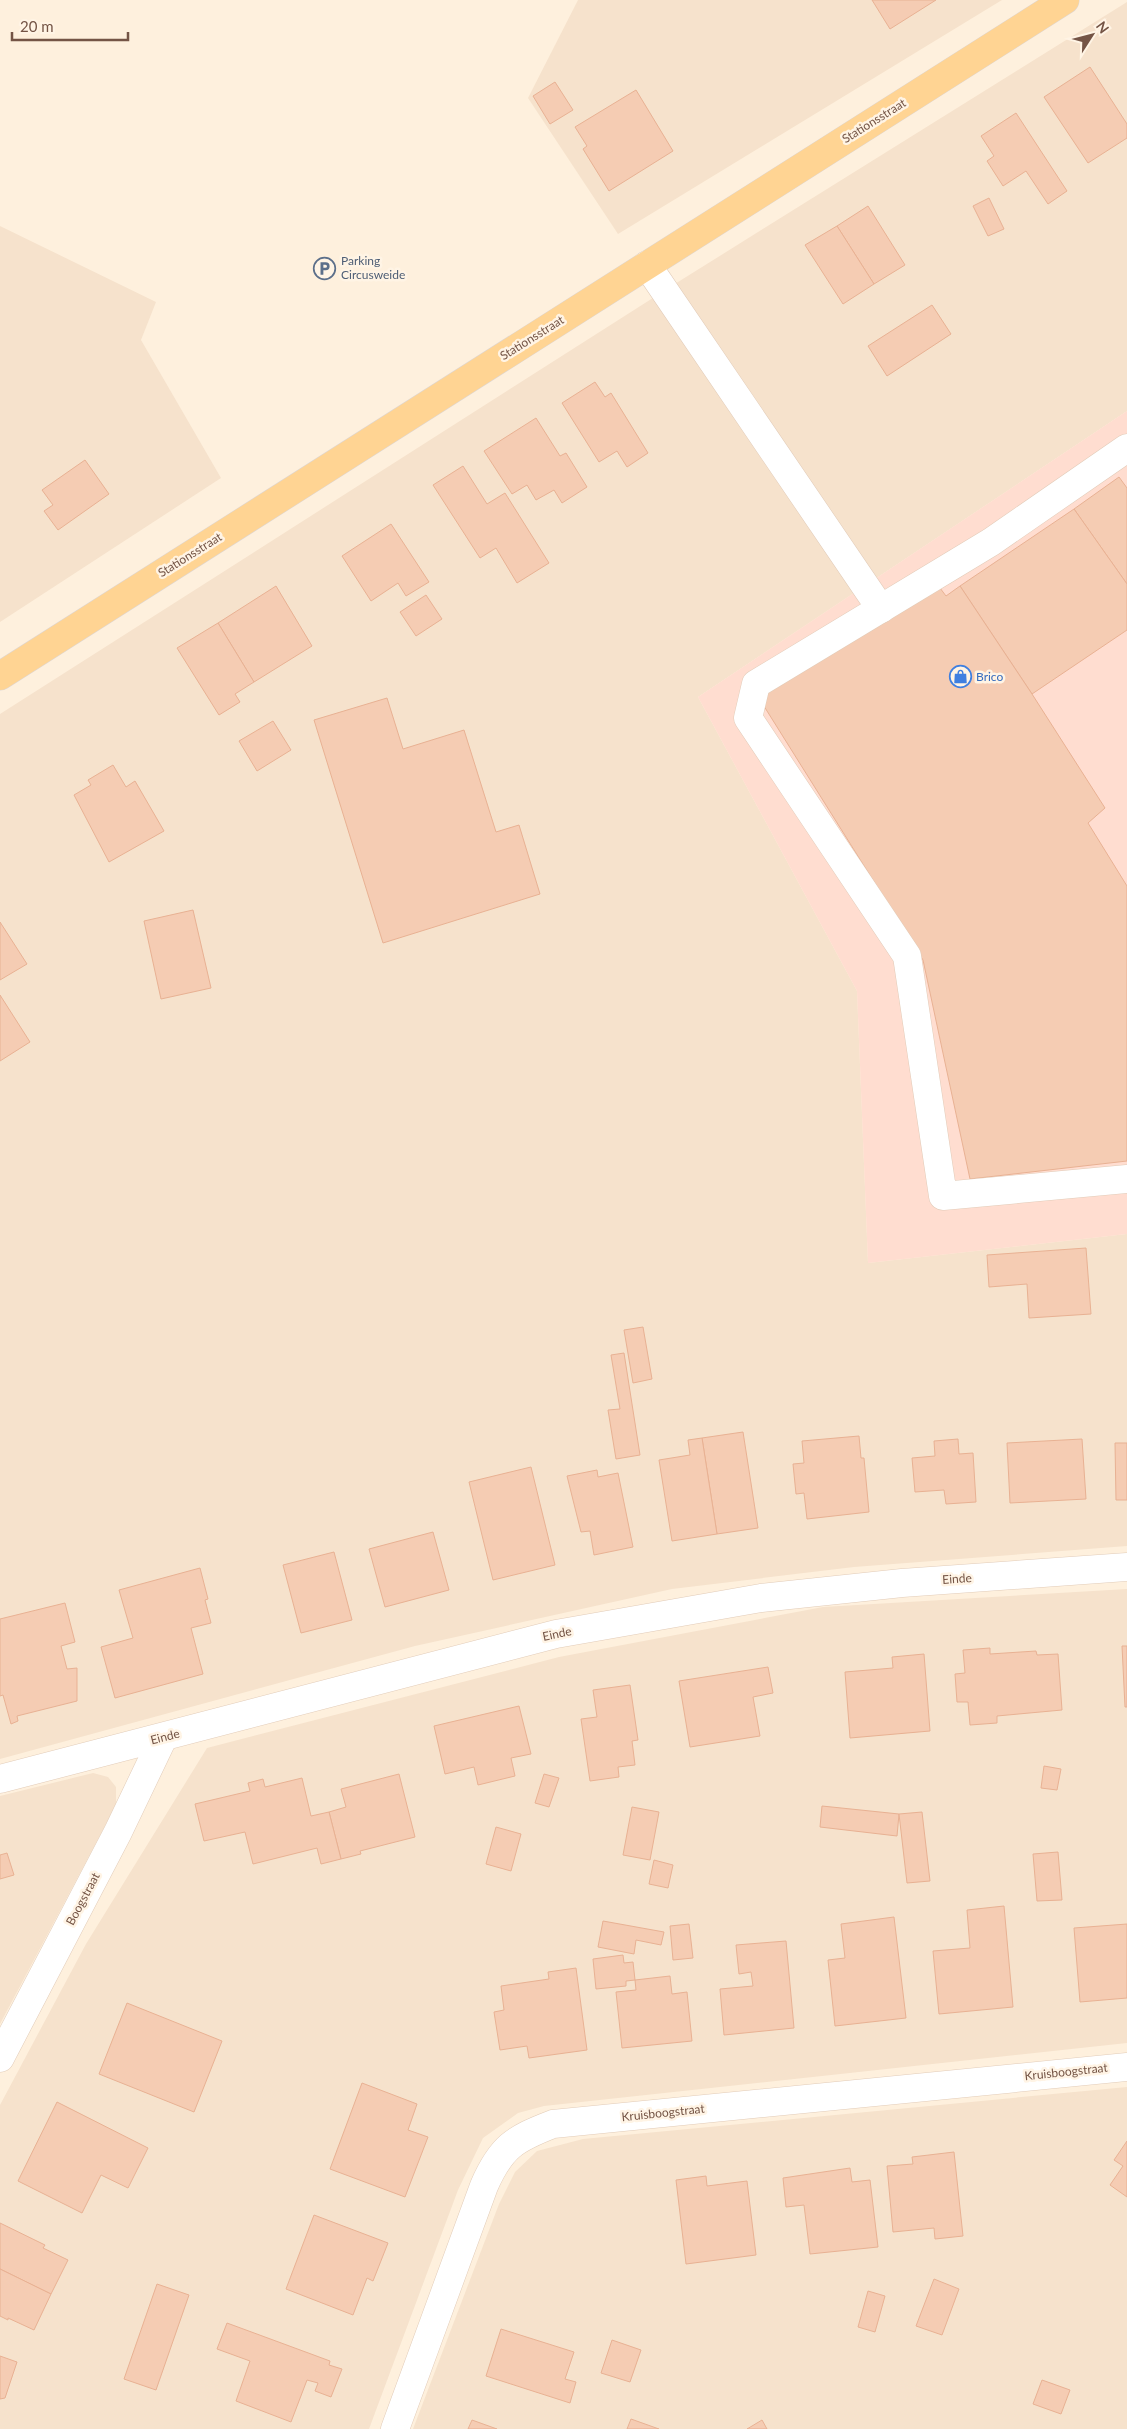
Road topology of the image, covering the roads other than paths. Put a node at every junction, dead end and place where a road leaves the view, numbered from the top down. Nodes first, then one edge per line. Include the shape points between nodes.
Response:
1 (1065, 0) edge
2 (647, 265) junction
3 (1127, 448) edge
4 (881, 609) junction
5 (0, 676) edge
6 (1127, 1179) edge
7 (1127, 1567) edge
8 (162, 1738) junction
9 (0, 1779) edge
10 (0, 2058) edge
11 (1127, 2067) edge
12 (395, 2429) edge

1 - 2 main road, Stationsstraat
2 - 4 street
2 - 5 main road, Stationsstraat
3 - 4 street via 991,542
4 - 6 street via 756,684 748,718 907,956 943,1196
7 - 8 street, Einde via 902,1583 761,1598 621,1622 556,1634
8 - 9 street, Einde
8 - 10 street, Boogstraat via 118,1832
11 - 12 street, Kruisboogstraat via 554,2124 527,2134 495,2161

